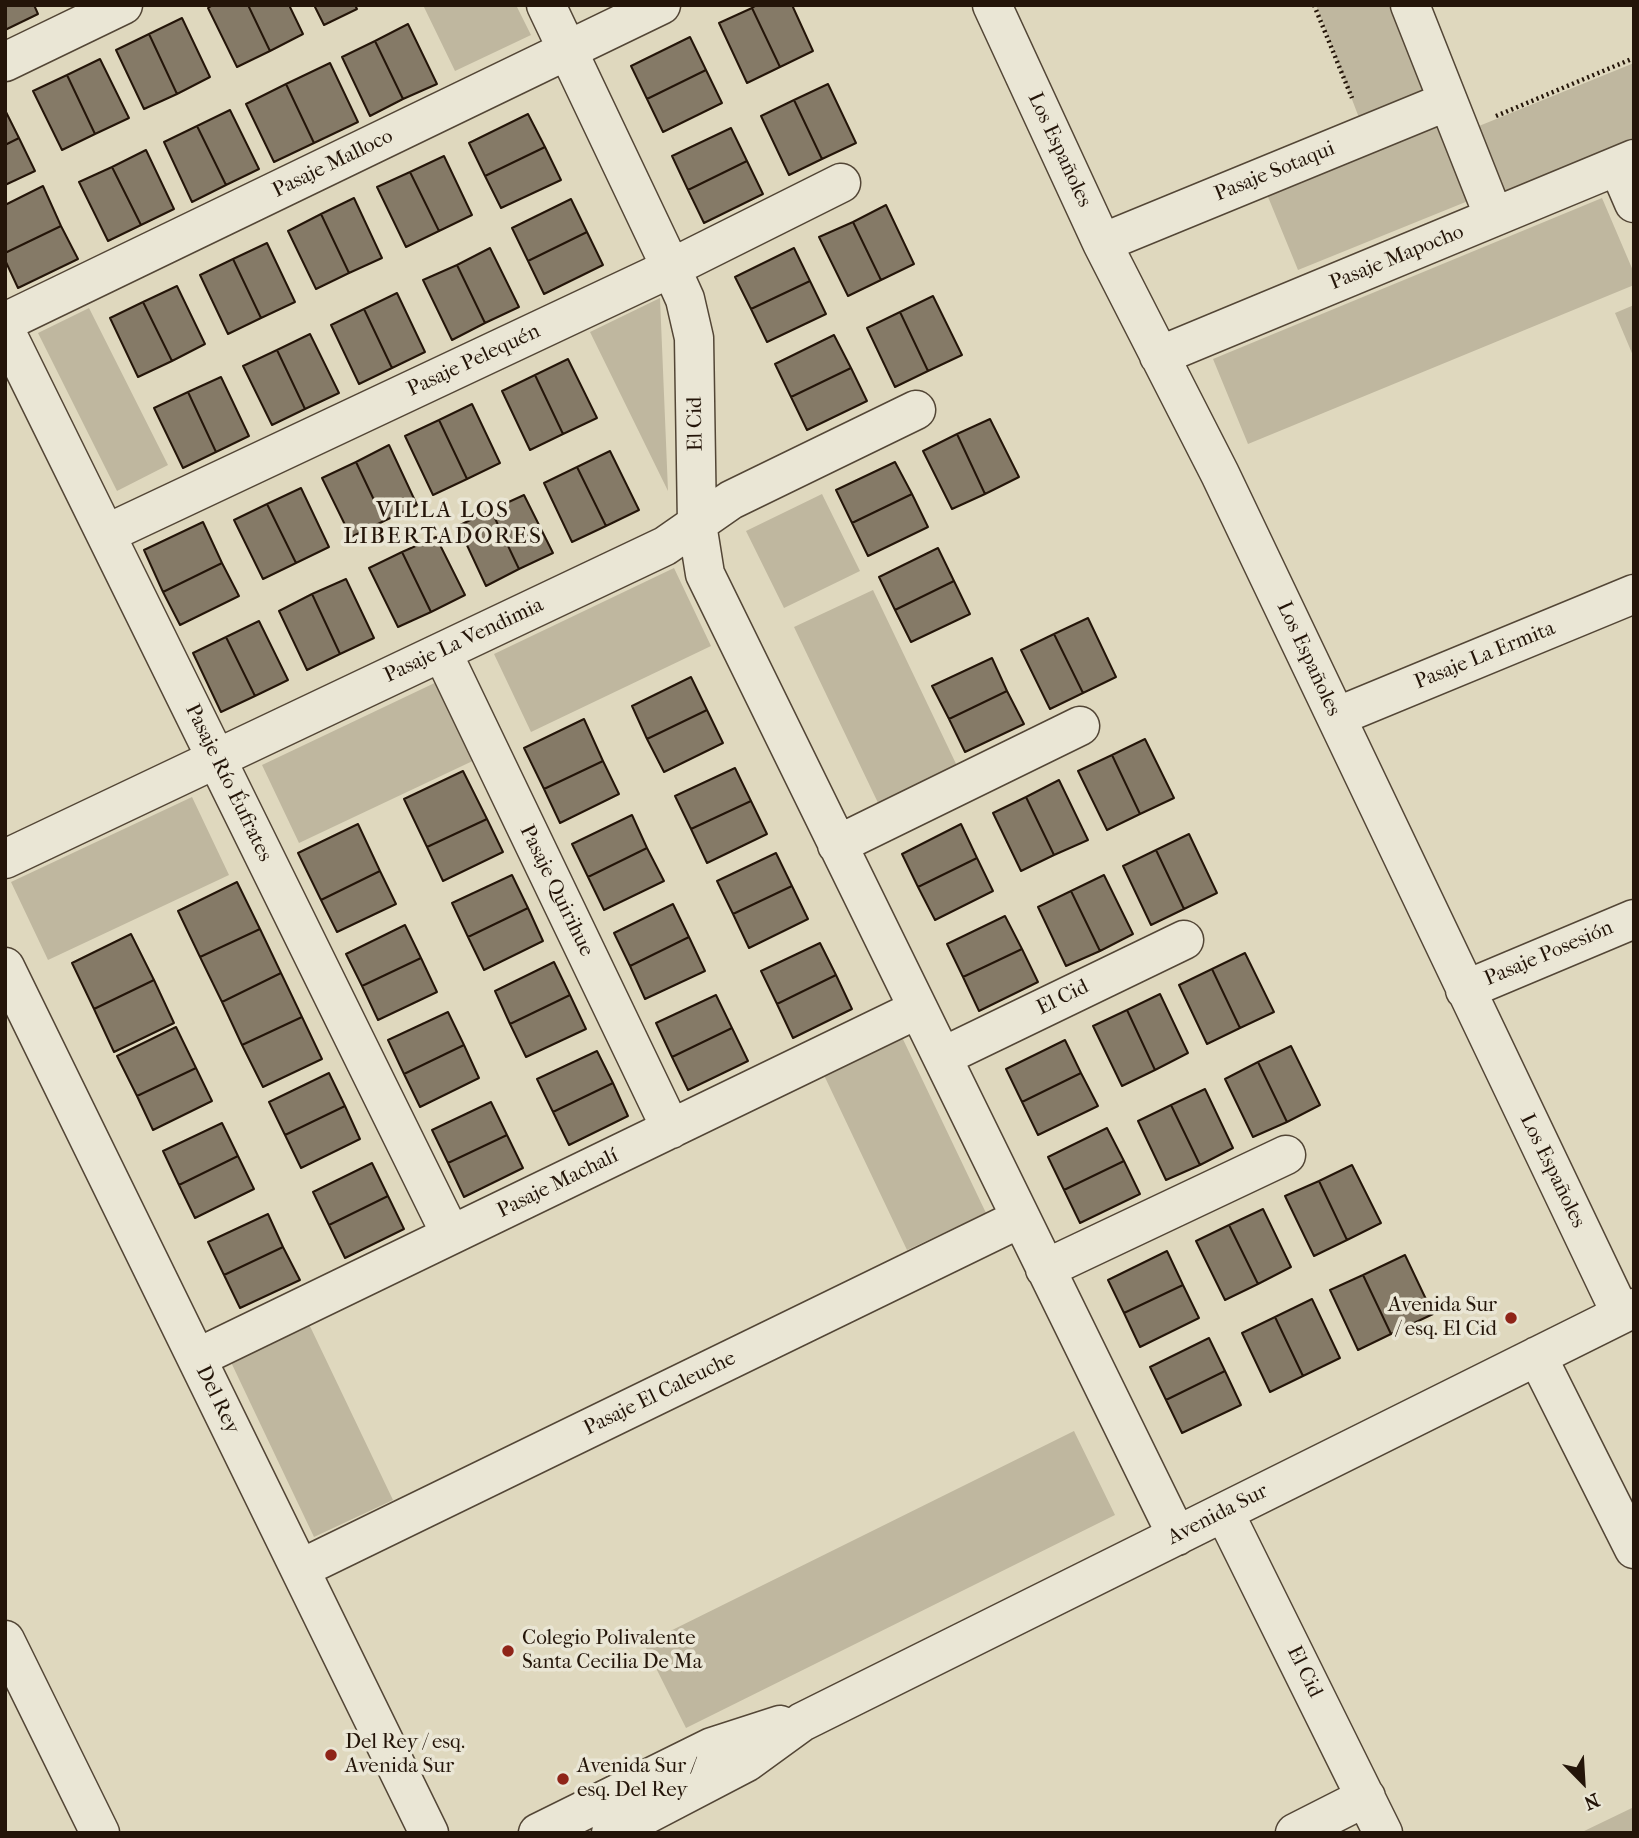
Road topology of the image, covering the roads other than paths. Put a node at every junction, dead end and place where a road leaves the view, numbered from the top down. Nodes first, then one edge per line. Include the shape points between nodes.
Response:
1 (122, 5) edge
2 (546, 5) edge
3 (661, 5) edge
4 (992, 5) edge
5 (1410, 5) edge
6 (568, 51) junction
7 (5, 62) edge
8 (1454, 116) junction
9 (1626, 163) edge
10 (841, 183) dead end
11 (1634, 203) edge
12 (1494, 217) junction
13 (1102, 243) junction
14 (671, 268) junction
15 (5, 322) edge
16 (5, 330) edge
17 (1159, 356) junction
18 (916, 410) dead end
19 (697, 524) junction
20 (106, 534) junction
21 (1634, 594) edge
22 (442, 652) junction
23 (1336, 718) junction
24 (1080, 726) dead end
25 (216, 759) junction
26 (837, 845) junction
27 (5, 859) edge
28 (1634, 919) edge
29 (1184, 940) dead end
30 (5, 967) edge
31 (1465, 990) junction
32 (918, 1009) junction
33 (942, 1057) junction
34 (670, 1129) junction
35 (1286, 1155) dead end
36 (1021, 1218) junction
37 (451, 1235) junction
38 (1045, 1269) junction
39 (1627, 1311) edge
40 (1537, 1356) junction
41 (197, 1358) junction
42 (1224, 1511) junction
43 (1177, 1536) junction
44 (1634, 1549) edge
45 (300, 1569) junction
46 (5, 1640) edge
47 (802, 1722) junction
48 (1366, 1797) junction
49 (100, 1833) edge
50 (429, 1833) edge
51 (538, 1833) edge
52 (611, 1833) edge
53 (1295, 1833) edge
54 (1383, 1833) edge

1 - 7 street
2 - 6 street, El Cid
3 - 6 street, Pasaje Malloco
4 - 13 street, Los Españoles
5 - 8 street
6 - 14 street, El Cid
6 - 15 street, Pasaje Malloco
8 - 12 street
8 - 13 street, Pasaje Sotaqui via 1367,134
9 - 11 street
9 - 12 street, Pasaje Mapocho
10 - 14 street, Pasaje Pelequén
12 - 17 street, Pasaje Mapocho
13 - 17 street, Los Españoles
14 - 19 street, El Cid via 685,299 694,338
14 - 20 street, Pasaje Pelequén
16 - 20 street, Pasaje Río Éufrates
17 - 23 street, Los Españoles
18 - 19 street, Pasaje La Vendimia via 731,500
19 - 22 street, Pasaje La Vendimia via 665,546
19 - 26 street, El Cid via 705,573
20 - 25 street, Pasaje Río Éufrates
21 - 23 street, Pasaje La Ermita
22 - 25 street, Pasaje La Vendimia
22 - 34 street, Pasaje Quirihue
23 - 31 street, Los Españoles
24 - 26 street
25 - 27 street, Pasaje La Vendimia
25 - 37 street, Pasaje Río Éufrates
26 - 32 street, El Cid
28 - 31 street, Pasaje Posesión
29 - 33 street, El Cid
30 - 41 street, Del Rey
31 - 39 street, Los Españoles
32 - 33 street, El Cid
32 - 34 street, Pasaje Machalí
33 - 36 street, El Cid
34 - 37 street, Pasaje Machalí
35 - 38 street
36 - 38 street, El Cid
36 - 45 street, Pasaje El Caleuche
37 - 41 street, Pasaje Machalí
38 - 43 street, El Cid
39 - 40 street, Avenida Sur
40 - 42 street, Avenida Sur
40 - 44 street
41 - 45 street, Del Rey
42 - 43 street, Avenida Sur
42 - 48 street, El Cid
43 - 47 street, Avenida Sur
45 - 50 street, Del Rey
46 - 49 street
47 - 51 street, Avenida Sur via 712,1747
47 - 52 street, Avenida Sur via 747,1762
48 - 53 street
48 - 54 street, El Cid

